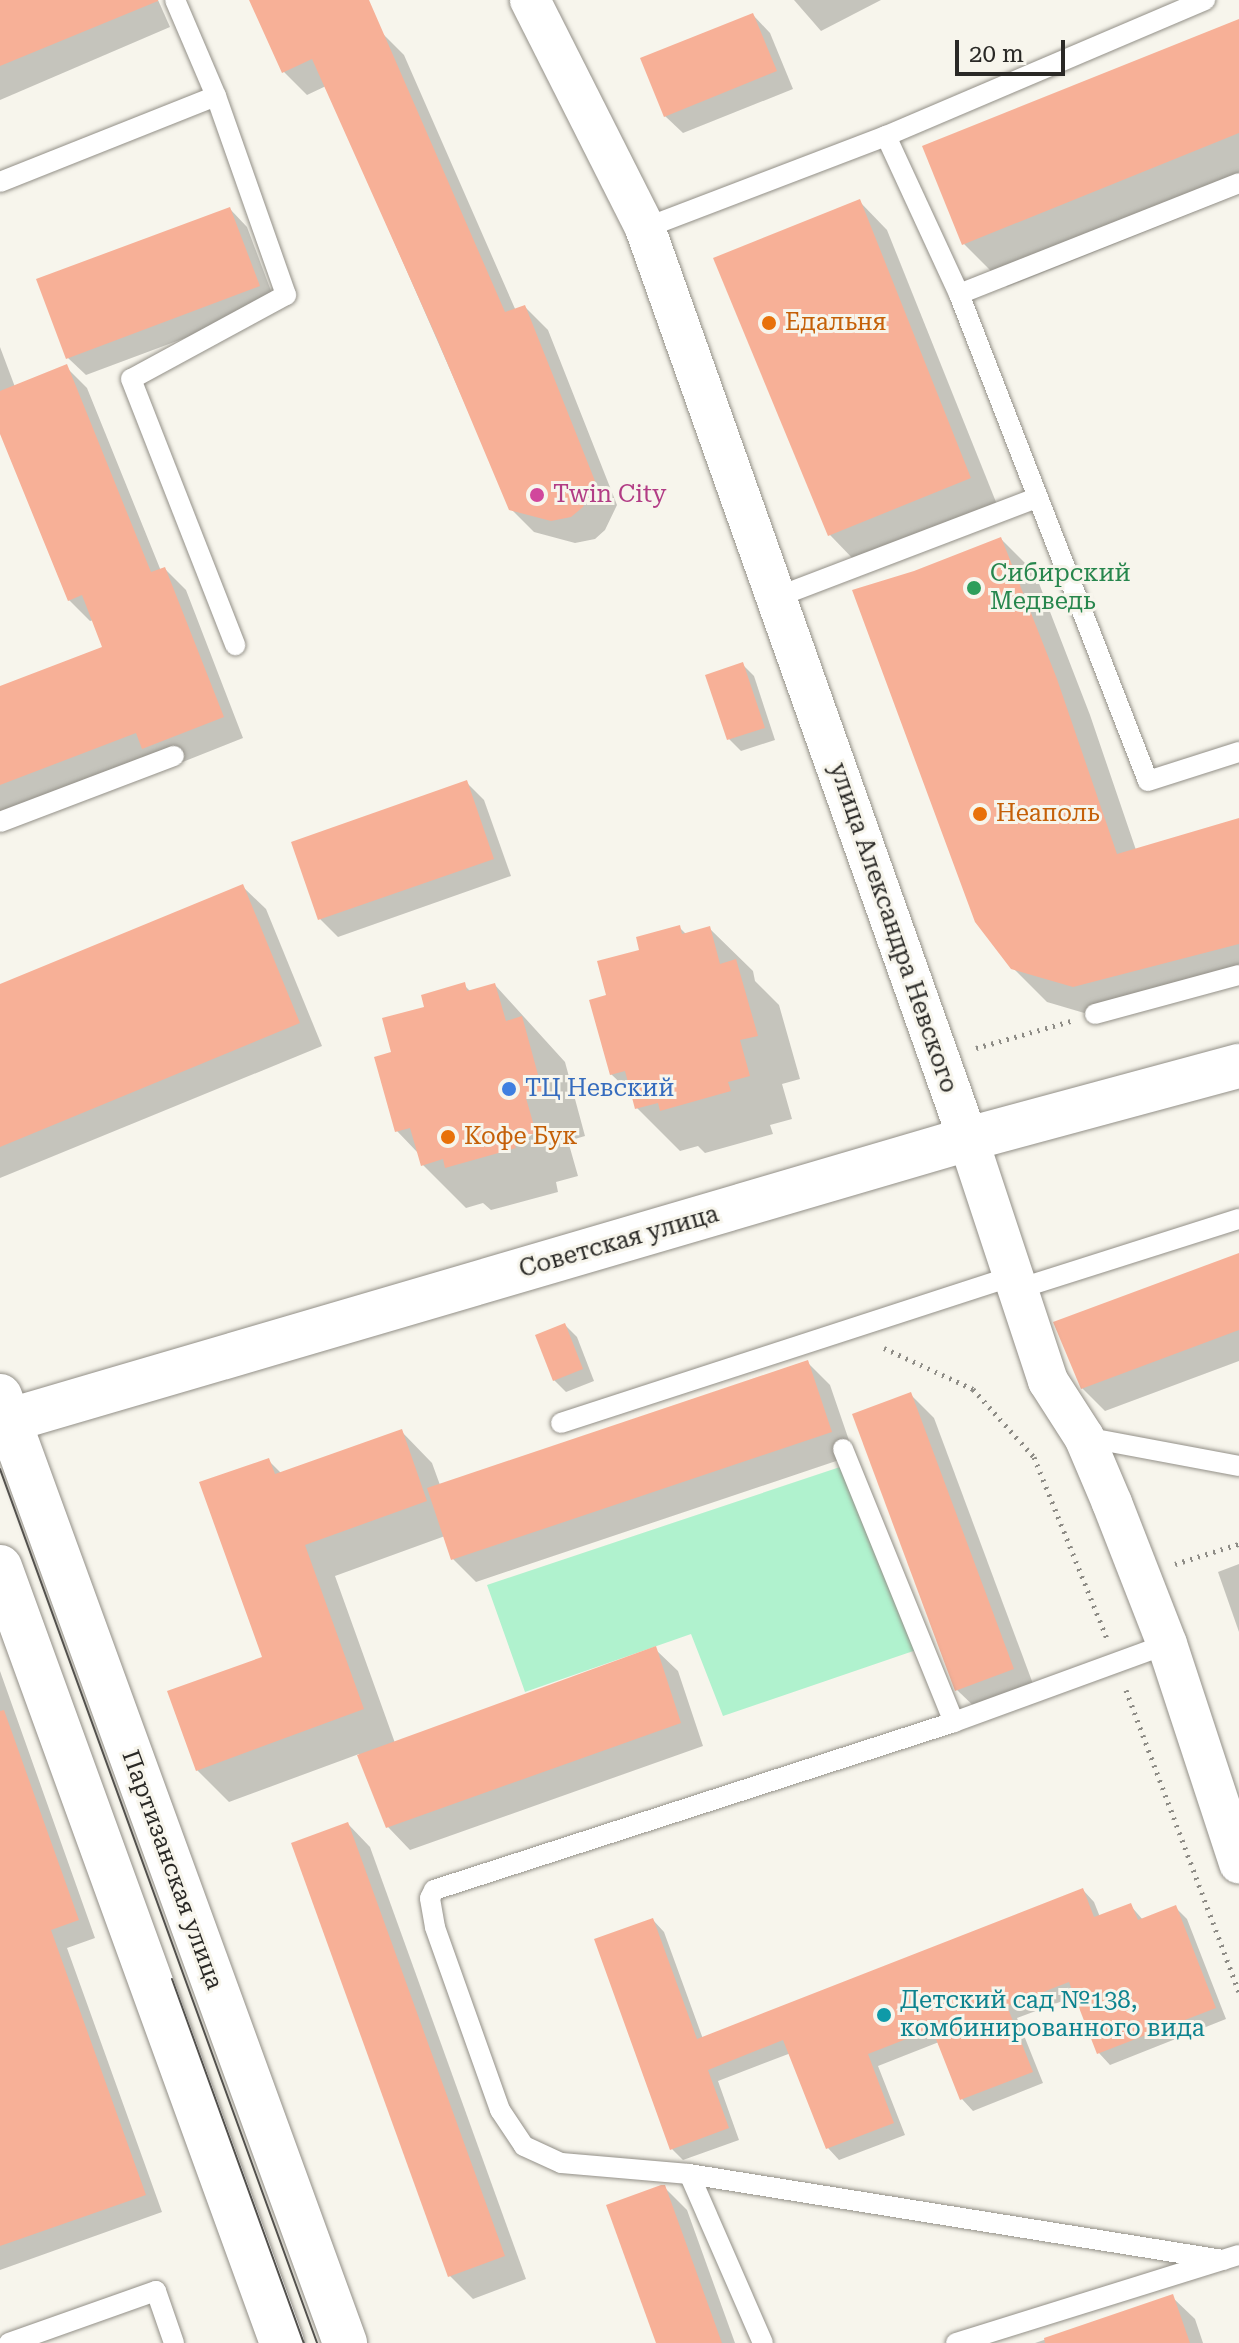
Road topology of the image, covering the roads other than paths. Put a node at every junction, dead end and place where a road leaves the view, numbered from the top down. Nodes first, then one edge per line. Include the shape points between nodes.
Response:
1 (175, 0) edge
2 (530, 0) edge
3 (1205, 0) edge
4 (216, 96) junction
5 (886, 136) junction
6 (0, 182) edge
7 (1239, 183) edge
8 (645, 228) junction
9 (959, 294) junction
10 (1036, 498) junction
11 (777, 597) junction
12 (235, 645) dead end
13 (1239, 752) edge
14 (174, 756) dead end
15 (0, 822) edge
16 (1239, 975) edge
17 (1095, 1014) road end
18 (1239, 1066) edge
19 (968, 1139) junction
20 (1239, 1219) edge
21 (1016, 1282) junction
22 (3, 1413) edge
23 (561, 1423) dead end
24 (1084, 1437) junction
25 (843, 1449) dead end
26 (1239, 1466) edge
27 (0, 1567) edge
28 (1167, 1644) junction
29 (954, 1722) junction
30 (1239, 1863) edge
31 (689, 2174) junction
32 (1231, 2257) edge
33 (9, 2343) edge
34 (174, 2343) edge
35 (282, 2343) edge
36 (345, 2343) edge
37 (763, 2343) edge
38 (956, 2343) edge

1 - 4 lane
2 - 8 street, улица Александра Невского
3 - 5 lane
4 - 6 lane
4 - 12 lane via 286,295 131,379
5 - 8 lane
5 - 9 lane
7 - 9 lane
8 - 11 street, улица Александра Невского
9 - 10 lane
10 - 11 lane
10 - 13 lane via 1148,781
11 - 19 street, улица Александра Невского
14 - 15 lane
16 - 17 lane
18 - 19 street, Советская улица
19 - 21 street, улица Александра Невского
19 - 22 street, Советская улица
20 - 21 lane
21 - 23 lane
21 - 24 street, улица Александра Невского via 1048,1381
22 - 36 street, Партизанская улица
24 - 26 lane
24 - 28 street, улица Александра Невского
25 - 29 lane
27 - 35 street
28 - 29 lane
28 - 30 street, улица Александра Невского
29 - 31 lane via 434,1890 430,1898 435,1927 500,2110 524,2146 561,2163
31 - 32 lane
31 - 37 lane
32 - 38 lane
33 - 34 lane via 156,2291

